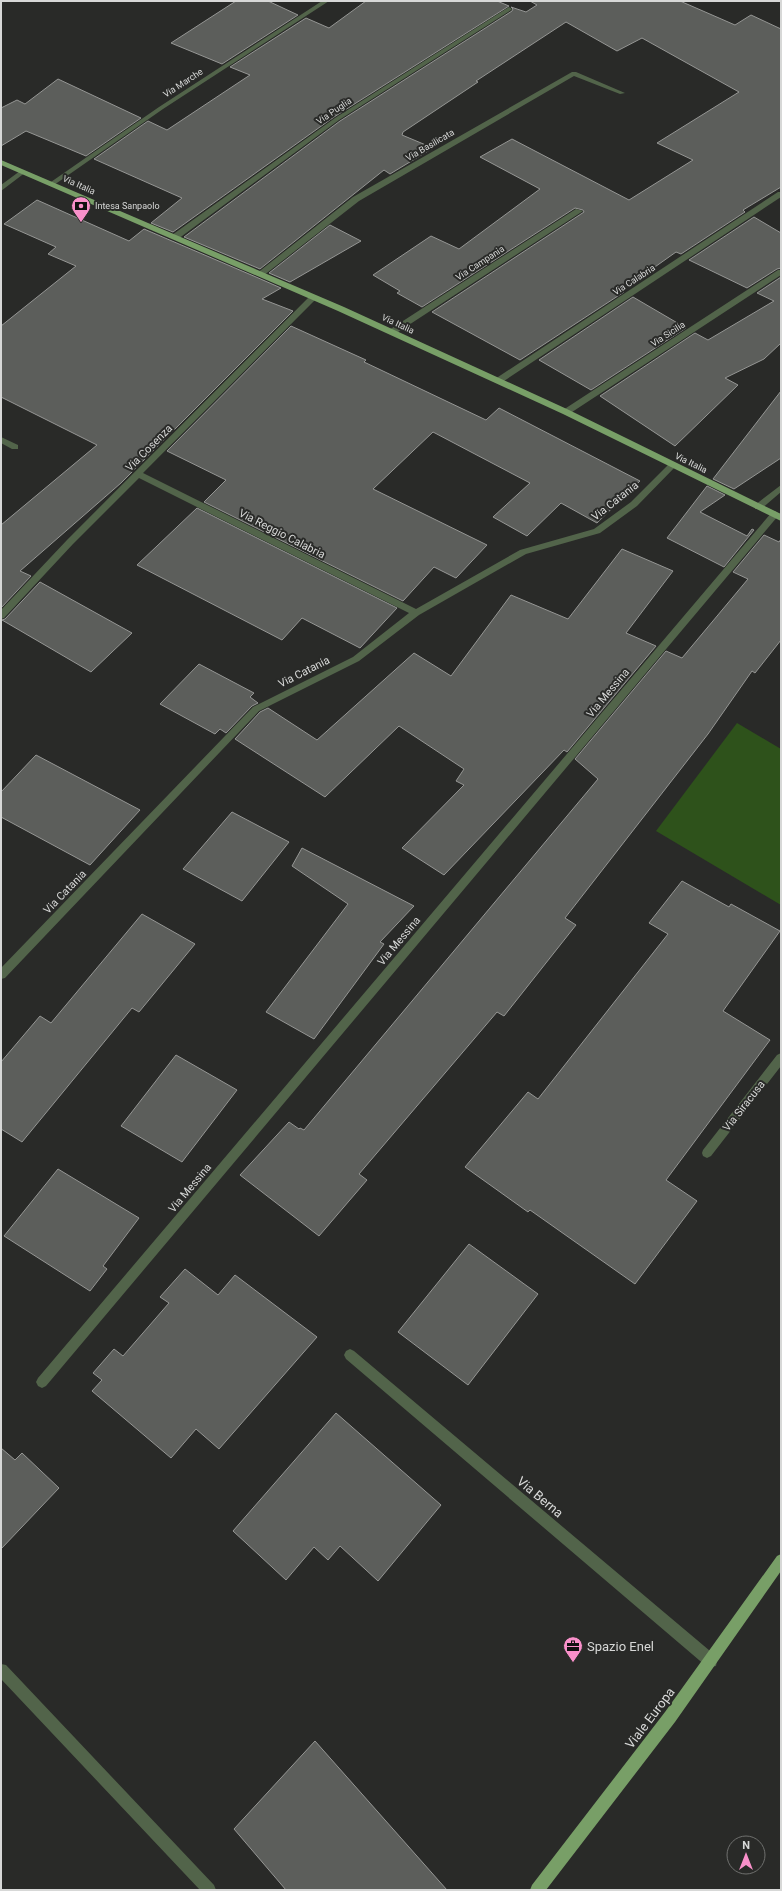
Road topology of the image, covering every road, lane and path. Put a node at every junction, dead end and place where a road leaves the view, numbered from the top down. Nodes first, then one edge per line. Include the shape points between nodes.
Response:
1 (326, 1) edge
2 (509, 9) dead end
3 (622, 93) dead end
4 (1, 162) edge
5 (22, 172) junction
6 (52, 184) junction
7 (1, 189) edge
8 (781, 194) edge
9 (579, 211) dead end
10 (175, 237) junction
11 (781, 272) edge
12 (260, 274) junction
13 (314, 297) junction
14 (392, 332) junction
15 (498, 381) junction
16 (566, 412) junction
17 (1, 440) edge
18 (15, 447) dead end
19 (673, 466) junction
20 (138, 474) junction
21 (781, 488) edge
22 (758, 507) junction
23 (778, 516) edge
24 (416, 613) junction
25 (1, 616) edge
26 (1, 975) edge
27 (781, 1058) edge
28 (707, 1153) dead end
29 (350, 1355) dead end
30 (42, 1382) dead end
31 (781, 1560) edge
32 (711, 1661) junction
33 (1, 1670) edge
34 (209, 1890) edge
35 (537, 1890) edge

1 - 6 street, Via Marche via 161,108
2 - 10 street, Via Puglia via 337,118
3 - 12 street, Via Basilicata via 574,73 356,199
4 - 5 main road, Via Italia
5 - 6 main road, Via Italia
5 - 7 street
6 - 10 main road, Via Italia
8 - 15 street, Via Calabria
9 - 14 street, Via Campania
10 - 12 main road, Via Italia
11 - 16 street, Via Sicilia
12 - 13 main road, Via Italia
13 - 14 main road, Via Italia
13 - 20 street, Via Cosenza
14 - 15 main road, Via Italia
15 - 16 main road, Via Italia
16 - 19 main road, Via Italia
17 - 18 street
19 - 22 main road, Via Italia
19 - 24 street, Via Catania via 634,504 597,530 523,552
20 - 24 street, Via Reggio Calabria
20 - 25 street, Via Cosenza
21 - 22 street
22 - 23 main road, Via Italia
23 - 30 street, Via Messina
24 - 26 street, Via Catania via 356,659 256,709
27 - 28 street, Via Siracusa
29 - 32 street, Via Berna
31 - 32 main road, Viale Europa
32 - 35 main road, Viale Europa
33 - 34 street

